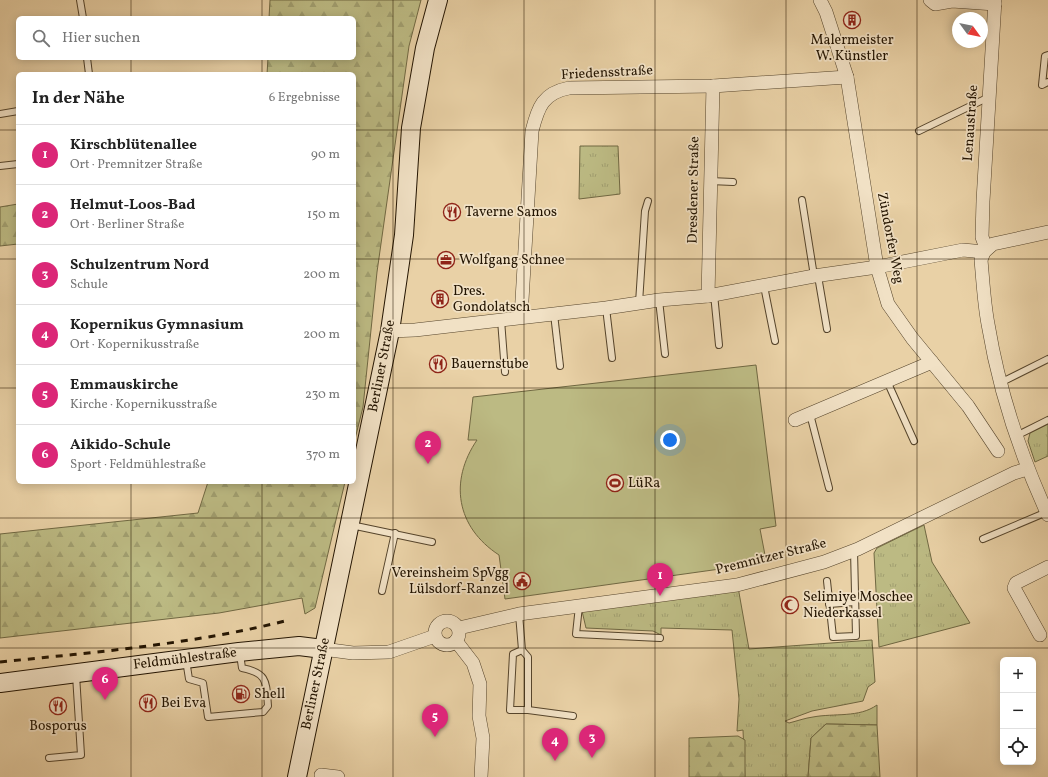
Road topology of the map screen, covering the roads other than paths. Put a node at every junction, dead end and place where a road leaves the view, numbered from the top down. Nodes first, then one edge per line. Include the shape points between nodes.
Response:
1 (80, 0) edge
2 (438, 0) edge
3 (820, 0) edge
4 (930, 0) edge
5 (995, 2) edge
6 (82, 16) edge
7 (1048, 55) edge
8 (87, 60) edge
9 (89, 72) edge
10 (846, 77) junction
11 (1048, 82) edge
12 (713, 86) junction
13 (989, 97) junction
14 (16, 112) edge
15 (0, 114) edge
16 (919, 131) dead end
17 (16, 164) edge
18 (0, 166) edge
19 (710, 181) junction
20 (733, 182) dead end
21 (802, 200) dead end
22 (648, 201) dead end
23 (1048, 232) edge
24 (984, 251) junction
25 (877, 267) junction
26 (816, 276) junction
27 (764, 286) junction
28 (711, 295) junction
29 (659, 300) junction
30 (639, 303) junction
31 (606, 308) junction
32 (554, 314) junction
33 (521, 317) junction
34 (501, 320) junction
35 (827, 329) dead end
36 (390, 331) junction
37 (775, 340) dead end
38 (719, 345) dead end
39 (665, 354) dead end
40 (612, 358) dead end
41 (1048, 359) edge
42 (932, 362) junction
43 (560, 366) dead end
44 (505, 372) dead end
45 (888, 381) junction
46 (1000, 383) junction
47 (810, 414) junction
48 (795, 420) dead end
49 (1048, 420) edge
50 (1016, 436) junction
51 (914, 441) dead end
52 (998, 451) dead end
53 (1027, 469) junction
54 (829, 488) dead end
55 (1047, 514) edge
56 (350, 524) junction
57 (395, 533) junction
58 (983, 539) dead end
59 (432, 542) dead end
60 (854, 550) junction
61 (1048, 567) edge
62 (827, 581) dead end
63 (382, 591) dead end
64 (855, 602) junction
65 (829, 604) junction
66 (578, 606) junction
67 (520, 614) junction
68 (459, 628) junction
69 (1040, 635) dead end
70 (435, 636) junction
71 (660, 638) dead end
72 (456, 641) junction
73 (323, 649) junction
74 (522, 650) junction
75 (186, 659) junction
76 (241, 664) junction
77 (76, 674) junction
78 (0, 683) edge
79 (212, 696) dead end
80 (205, 697) junction
81 (528, 710) junction
82 (573, 716) dead end
83 (49, 758) dead end
84 (321, 775) dead end
85 (296, 777) edge
86 (338, 777) edge
87 (481, 777) edge

1 - 6 lane
2 - 36 street, Berliner Straße via 425,48 412,128 404,235
3 - 10 street, Zündorfer Weg
4 - 5 street via 935,4 952,1
5 - 13 street, Lenaustraße
7 - 11 lane via 1045,56 1042,85
8 - 9 lane
10 - 12 street, Friedensstraße
10 - 25 street, Zündorfer Weg
12 - 19 street, Dresdener Straße
12 - 33 street, Friedensstraße via 569,88 546,97 537,112 532,131
13 - 16 lane
13 - 24 street, Lenaustraße via 982,236
14 - 15 lane
17 - 18 lane
19 - 20 lane
19 - 28 street, Dresdener Straße
21 - 26 lane
22 - 30 lane via 645,211
23 - 24 street via 993,244
24 - 25 street via 963,250
24 - 46 street, Lenaustraße via 981,260 988,323
25 - 26 street
25 - 42 street, Zündorfer Weg via 888,304
26 - 27 street
26 - 35 lane
27 - 28 street
27 - 37 lane
28 - 29 street
28 - 38 lane
29 - 30 street
29 - 39 lane
30 - 31 street
31 - 32 street
31 - 40 lane
32 - 33 street
32 - 43 lane
33 - 34 street
34 - 36 street
34 - 44 lane
36 - 56 street, Berliner Straße
41 - 46 lane
42 - 45 street
42 - 52 street, Zündorfer Weg via 968,406
45 - 47 street
45 - 51 lane
46 - 50 street, Lenaustraße
47 - 48 street
47 - 54 lane
49 - 50 lane
50 - 53 street, Lenaustraße
53 - 55 street, Lenaustraße
53 - 60 street, Premnitzer Straße
55 - 58 lane, Lenaustraße
56 - 57 lane
56 - 73 street, Berliner Straße
57 - 59 lane
57 - 63 lane
60 - 64 lane
60 - 66 street, Premnitzer Straße via 824,562 737,585
61 - 69 street via 1016,583 1014,588
62 - 65 lane
64 - 65 lane
64 - 65 lane via 856,636 833,637
66 - 67 street, Premnitzer Straße
66 - 71 lane via 576,634
67 - 68 street, Premnitzer Straße
67 - 74 lane
68 - 70 street via 454,622 446,620 438,624
68 - 72 street via 460,633
70 - 72 street via 439,642 446,645
70 - 73 street via 388,652 353,653
72 - 87 street via 473,663 480,684 479,716 483,738
73 - 76 street, Feldmühlestraße via 299,646
73 - 85 street, Berliner Straße
74 - 81 lane via 528,657
74 - 81 lane via 513,654 510,710
75 - 76 street, Feldmühlestraße
75 - 77 street, Feldmühlestraße
75 - 80 lane via 189,679 203,683
76 - 80 lane via 255,670 264,679 268,706 263,712 208,717
77 - 78 street, Feldmühlestraße
77 - 83 lane via 81,755
79 - 80 lane
81 - 82 lane
84 - 86 street

